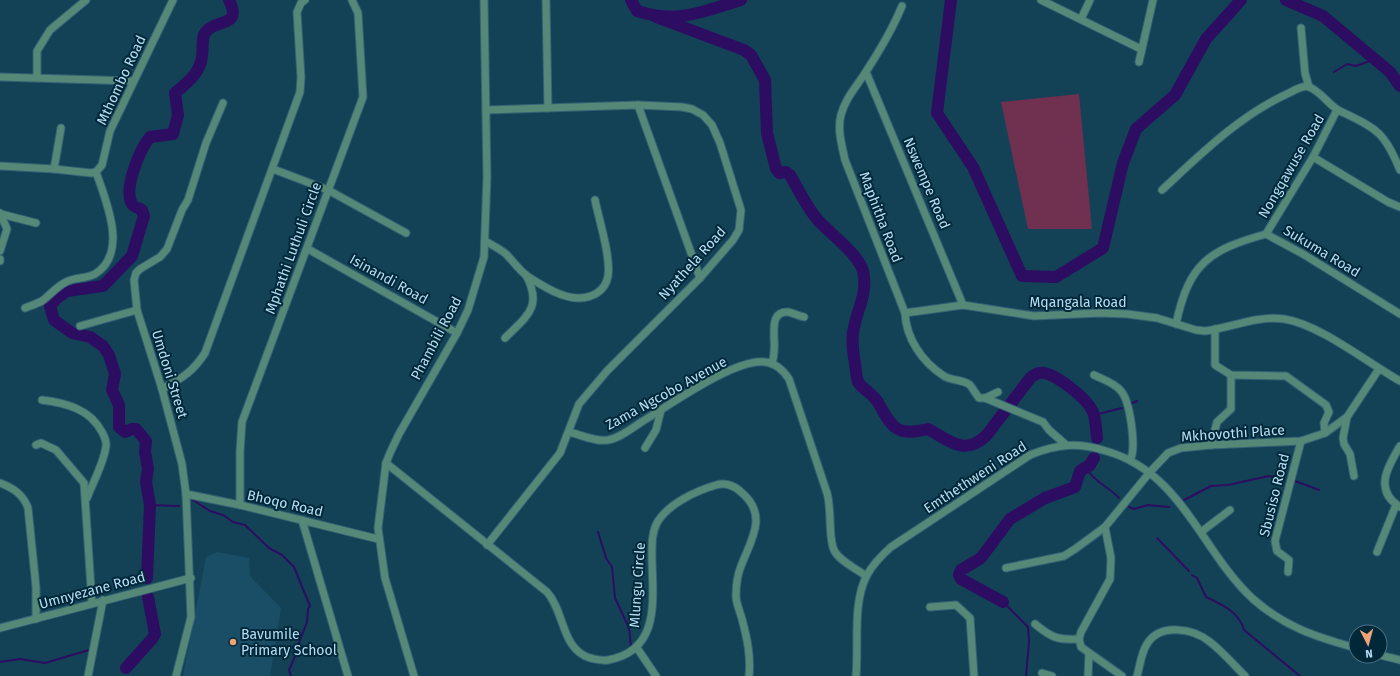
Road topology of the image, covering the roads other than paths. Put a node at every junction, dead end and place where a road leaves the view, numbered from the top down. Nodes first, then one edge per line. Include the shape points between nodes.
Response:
1 (86, 0) edge
2 (173, 0) edge
3 (305, 0) edge
4 (352, 0) edge
5 (484, 0) edge
6 (546, 0) edge
7 (1041, 0) edge
8 (1090, 0) edge
9 (1153, 0) edge
10 (902, 6) dead end
11 (1081, 19) junction
12 (1301, 28) dead end
13 (1142, 49) junction
14 (1139, 62) dead end
15 (866, 72) junction
16 (0, 77) edge
17 (37, 78) junction
18 (133, 81) junction
19 (1310, 88) junction
20 (223, 103) dead end
21 (638, 105) junction
22 (548, 108) junction
23 (486, 110) junction
24 (1337, 110) junction
25 (61, 128) dead end
26 (1312, 157) junction
27 (0, 166) edge
28 (54, 169) junction
29 (273, 169) junction
30 (1400, 170) edge
31 (96, 172) junction
32 (328, 190) junction
33 (1162, 190) dead end
34 (595, 200) dead end
35 (1400, 207) edge
36 (0, 214) edge
37 (36, 223) dead end
38 (406, 233) dead end
39 (1266, 234) junction
40 (485, 241) junction
41 (308, 249) junction
42 (0, 251) edge
43 (526, 275) junction
44 (700, 278) junction
45 (963, 305) junction
46 (25, 308) dead end
47 (137, 310) junction
48 (905, 313) junction
49 (1400, 314) edge
50 (804, 317) dead end
51 (1176, 324) junction
52 (80, 326) dead end
53 (1215, 330) junction
54 (457, 333) junction
55 (505, 338) dead end
56 (772, 364) junction
57 (1379, 369) junction
58 (1094, 375) dead end
59 (1231, 375) junction
60 (1400, 382) edge
61 (162, 388) junction
62 (998, 392) dead end
63 (985, 398) junction
64 (42, 400) dead end
65 (661, 410) junction
66 (1347, 417) junction
67 (569, 432) junction
68 (1325, 433) junction
69 (1302, 441) junction
70 (1065, 444) junction
71 (36, 445) dead end
72 (1211, 445) junction
73 (1400, 446) edge
74 (645, 448) dead end
75 (1130, 460) junction
76 (386, 463) junction
77 (1150, 472) junction
78 (1354, 476) dead end
79 (0, 483) edge
80 (186, 494) junction
81 (86, 499) junction
82 (240, 505) junction
83 (1398, 506) edge
84 (1230, 510) dead end
85 (302, 520) junction
86 (1105, 527) junction
87 (1201, 532) junction
88 (378, 539) junction
89 (487, 545) junction
90 (1377, 552) dead end
91 (1006, 568) dead end
92 (1288, 572) dead end
93 (866, 576) junction
94 (190, 578) junction
95 (103, 600) junction
96 (92, 603) junction
97 (930, 607) dead end
98 (36, 619) junction
99 (1035, 624) dead end
100 (0, 628) edge
101 (1079, 638) junction
102 (1348, 646) edge
103 (637, 648) junction
104 (1089, 654) junction
105 (1388, 657) edge
106 (1400, 660) edge
107 (1042, 673) dead end
108 (88, 676) edge
109 (176, 676) edge
110 (348, 676) edge
111 (414, 676) edge
112 (656, 676) edge
113 (749, 676) edge
114 (856, 676) edge
115 (974, 676) edge
116 (1052, 676) edge
117 (1088, 676) edge
118 (1122, 676) edge
119 (1137, 676) edge
120 (1245, 676) edge

1 - 17 street via 50,30 36,51
2 - 18 street, Mthombo Road
3 - 29 street via 297,12 296,22 300,92
4 - 32 street, Mphathi Luthuli Circle via 358,13 363,97
5 - 23 street, Phambili Road
6 - 22 street
7 - 11 street
8 - 11 street
9 - 13 street
10 - 15 street, Maphitha Road
11 - 13 street
12 - 19 street via 1305,73
13 - 14 street
15 - 45 street, Nswempe Road
15 - 48 street, Maphitha Road via 840,115 840,139 845,160
16 - 17 street
17 - 18 street
18 - 31 street, Mthombo Road via 110,131 102,165
19 - 24 street, Nongqawuse Road
19 - 33 street via 1298,88 1273,100 1217,139
20 - 47 street, Umdoni Street via 206,143 188,200 167,249 160,257 136,273 134,287
21 - 22 street, Nyathela Road
21 - 44 street
21 - 44 street, Nyathela Road via 682,106 692,109 712,125 720,143 740,203 741,218 739,230 733,240
22 - 23 street, Nyathela Road
23 - 40 street, Phambili Road
24 - 26 street, Nongqawuse Road
24 - 30 street, Nongqawuse Road via 1381,133 1389,144
25 - 28 street
26 - 35 street
26 - 39 street, Nongqawuse Road
27 - 28 street
28 - 31 street
29 - 32 street
29 - 61 street via 205,353 186,376
31 - 46 street via 112,235 111,254 107,264 94,274 66,282 42,300
32 - 38 street
32 - 41 street, Mphathi Luthuli Circle
34 - 43 street via 608,262 606,284 600,291 590,298 569,298
36 - 37 street
36 - 42 street via 5,223 6,233
39 - 49 street, Sukuma Road via 1297,250
39 - 51 street, Sukuma Road via 1230,245 1213,254 1202,264 1192,276 1182,299
40 - 43 street via 505,254
40 - 54 street, Phambili Road via 480,274
41 - 54 street, Isinandi Road
41 - 82 street, Mphathi Luthuli Circle via 242,422
43 - 55 street via 532,288 533,306 530,313
44 - 67 street, Nyathela Road via 602,376 579,404
45 - 48 street, Mqangala Road
45 - 51 street, Mqangala Road via 1034,316 1127,314 1157,318
47 - 52 street
47 - 61 street, Umdoni Street
48 - 63 street, Maphitha Road via 905,326 915,347 927,361 944,376 969,385 979,398
50 - 56 street via 788,312 776,317 773,327
51 - 53 street, Mqangala Road via 1196,330
53 - 57 street, Mqangala Road via 1261,320 1284,319 1313,328
53 - 59 street via 1215,364
54 - 76 street, Phambili Road via 399,434
56 - 65 street, Zama Ngcobo Avenue via 750,363 717,376
56 - 93 street via 782,370 789,379 799,408 830,505 834,550
57 - 60 street, Mqangala Road
57 - 66 street, Mkhovothi Place
58 - 75 street via 1118,388 1124,395 1133,444 1133,456
59 - 68 street via 1286,376 1326,405 1329,412 1324,423
59 - 72 street via 1230,409 1218,422
61 - 80 street, Umdoni Street via 182,464
62 - 63 street
63 - 70 street via 1043,422
64 - 81 street via 65,404 87,413 104,435 104,455
65 - 67 street, Zama Ngcobo Avenue via 609,440
65 - 74 street via 656,430
66 - 68 street, Mkhovothi Place
66 - 78 street via 1343,438 1350,454
67 - 89 street, Nyathela Road via 552,465
68 - 69 street, Mkhovothi Place
69 - 72 street, Mkhovothi Place
69 - 92 street, Sbusiso Road via 1274,541 1277,551 1289,560
70 - 75 street, Emthethweni Road via 1102,449
70 - 93 street, Emthethweni Road via 1030,455 1002,473 891,547
71 - 81 street via 41,443 59,453 81,479
72 - 77 street, Mkhovothi Place via 1181,448 1168,453
73 - 83 street via 1387,467 1384,478 1385,490
75 - 77 street, Emthethweni Road
76 - 88 street, Phambili Road
76 - 89 street, Mlungu Circle
77 - 86 street, Mkhovothi Place
77 - 87 street, Emthethweni Road via 1170,491
79 - 98 street via 18,492 28,508 36,587
80 - 82 street, Bhoqo Road
80 - 94 street, Umdoni Street
81 - 96 street
82 - 85 street, Bhoqo Road
83 - 90 street
84 - 87 street
85 - 88 street, Bhoqo Road
85 - 110 street
86 - 91 street, Mkhovothi Place via 1064,556
86 - 101 street via 1111,558 1110,579
87 - 102 street, Emthethweni Road via 1241,585 1270,613 1302,632
88 - 111 street, Phambili Road via 385,578
89 - 103 street, Mlungu Circle via 554,600 568,639 578,652 596,660 606,661 628,654
93 - 114 street, Emthethweni Road via 858,623
94 - 95 street, Umnyezane Road
94 - 109 street, Umdoni Street via 191,617
95 - 96 street, Umnyezane Road
95 - 108 street
96 - 98 street, Umnyezane Road
97 - 115 street via 956,604 970,618
98 - 100 street, Umnyezane Road
99 - 101 street via 1057,639
101 - 104 street via 1081,647
103 - 112 street
103 - 113 street, Mlungu Circle via 650,625 653,587 652,543 659,521 668,510 683,500 717,484 725,484 737,488 746,496 753,506 756,517 756,528 737,578 736,598 749,652
104 - 117 street
104 - 118 street
105 - 106 street
107 - 116 street
119 - 120 street via 1147,645 1159,633 1169,630 1194,634 1209,641

